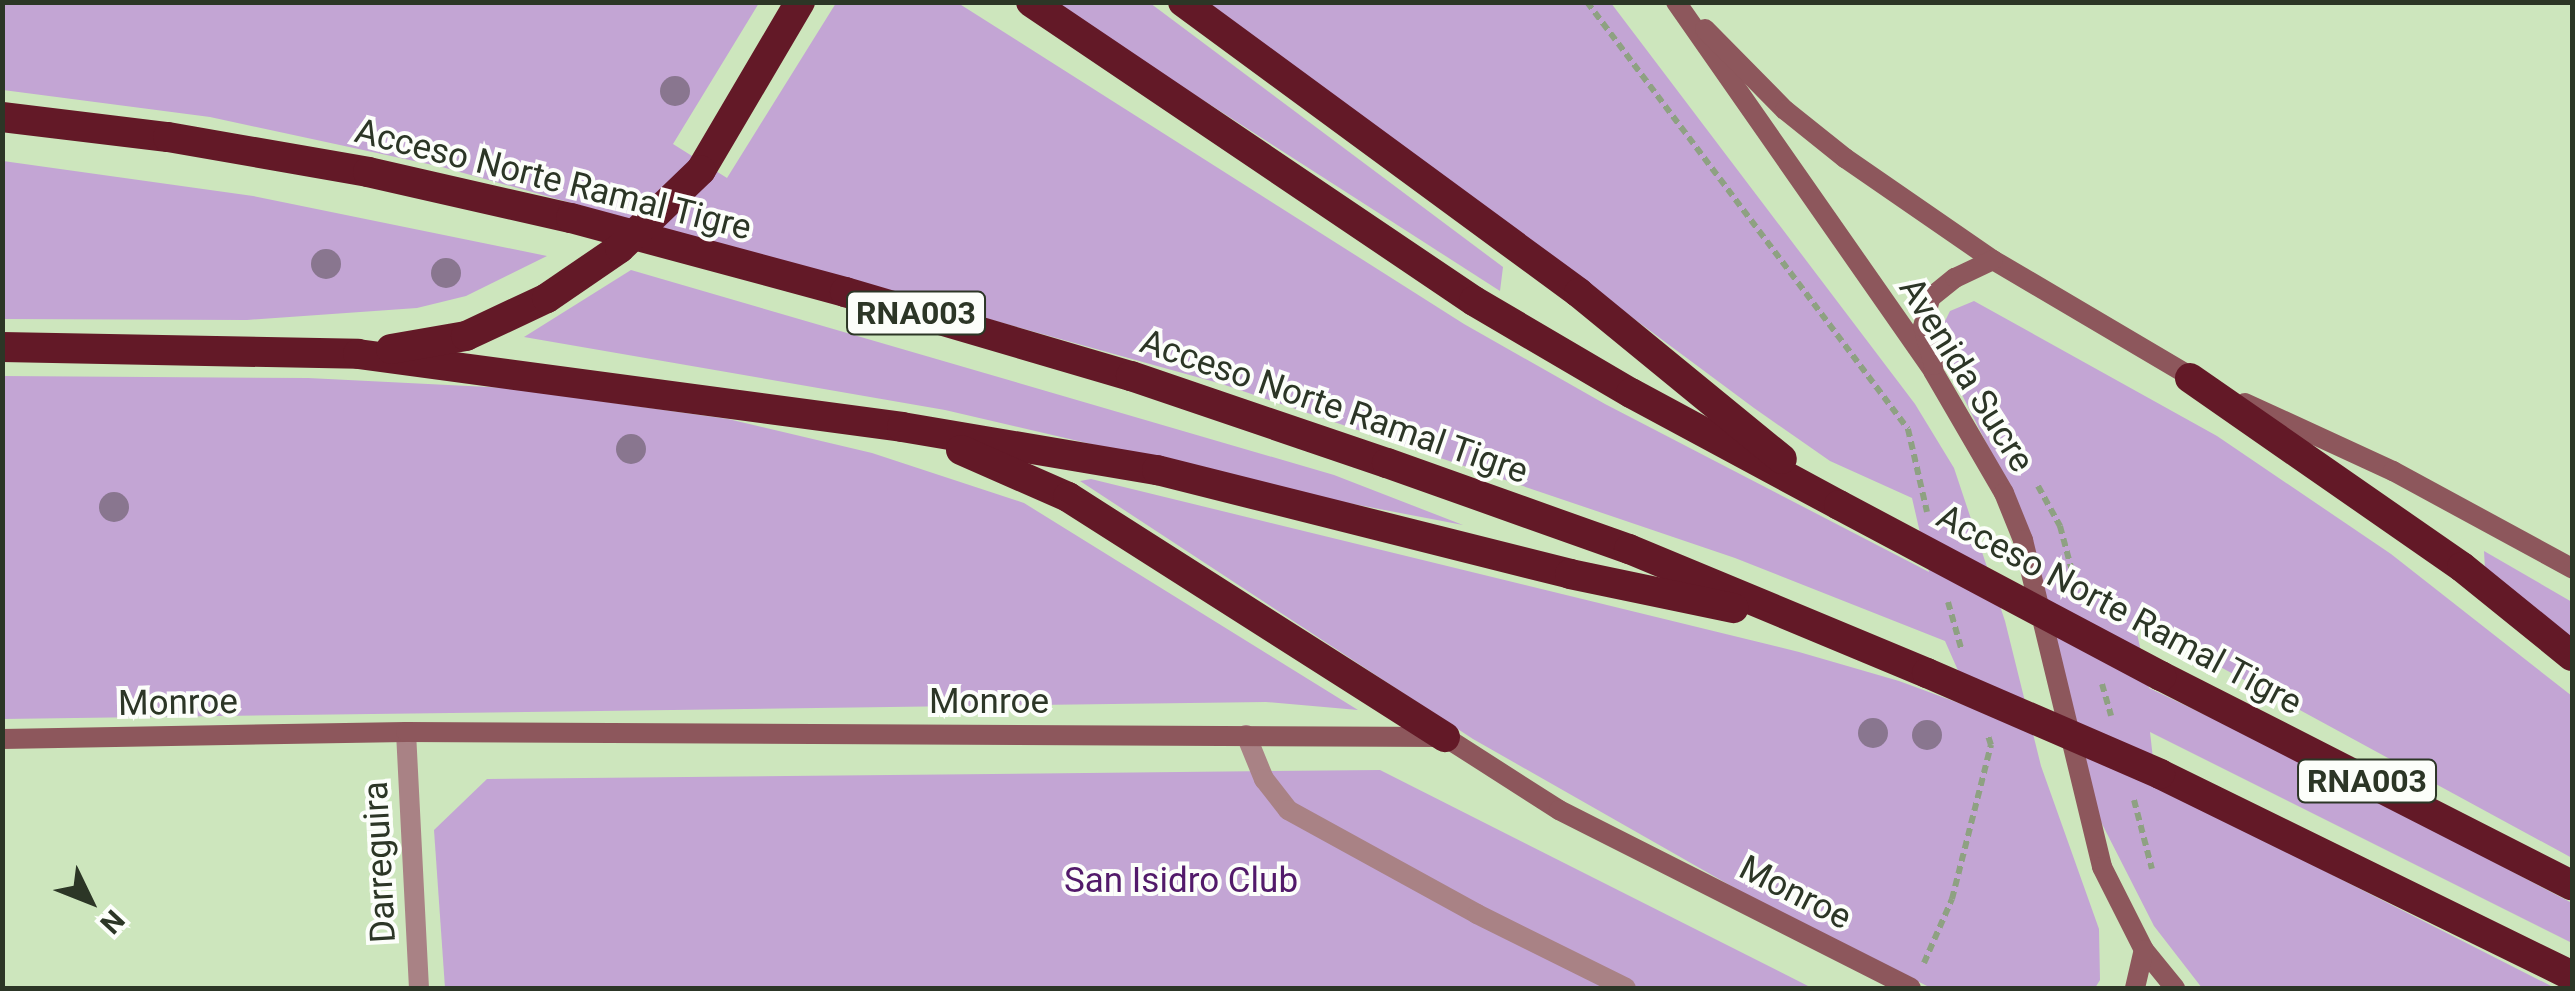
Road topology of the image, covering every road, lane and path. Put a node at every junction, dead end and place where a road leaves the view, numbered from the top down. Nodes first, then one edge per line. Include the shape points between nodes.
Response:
1 (800, 2) edge
2 (1031, 2) edge
3 (1184, 2) edge
4 (1678, 2) edge
5 (2, 118) edge
6 (1993, 260) junction
7 (2, 347) edge
8 (358, 354) junction
9 (2190, 378) junction
10 (1939, 382) junction
11 (902, 428) junction
12 (1837, 503) junction
13 (2572, 568) edge
14 (1799, 622) junction
15 (2572, 656) edge
16 (406, 732) junction
17 (1246, 735) junction
18 (1445, 738) junction
19 (2, 739) edge
20 (2572, 885) edge
21 (2144, 950) junction
22 (2572, 976) edge
23 (419, 988) edge
24 (1626, 988) edge
25 (1911, 988) edge
26 (2135, 988) edge
27 (2176, 988) edge

1 - 8 highway, bridge via 700,170 620,248 548,298 466,336
2 - 12 highway, Acceso Norte Ramal Tigre / RNA003 via 1474,301
3 - 12 highway via 1579,294
4 - 6 street via 1785,110
4 - 10 street, Avenida Sucre
5 - 14 highway, Acceso Norte Ramal Tigre / RNA003 via 168,137 368,172 845,292 1131,376 1387,463 1628,550
6 - 9 street
6 - 10 street via 1930,298 1922,327
7 - 8 highway
8 - 11 highway
9 - 13 street via 2392,471
9 - 15 highway via 2462,568
10 - 21 street, Avenida Sucre via 2023,540 2102,866
11 - 14 highway via 1157,470 1570,574
11 - 18 highway via 1068,497
12 - 20 highway, Acceso Norte Ramal Tigre / RNA003, bridge
14 - 22 highway, Acceso Norte Ramal Tigre / RNA003, bridge via 2160,774
16 - 17 street, Monroe
16 - 19 street, Monroe
16 - 23 street, Darreguira
17 - 18 street, Monroe
17 - 24 street via 1264,779 1288,810
18 - 25 street, Monroe via 1559,810
21 - 26 street
21 - 27 street, Avenida Sucre

